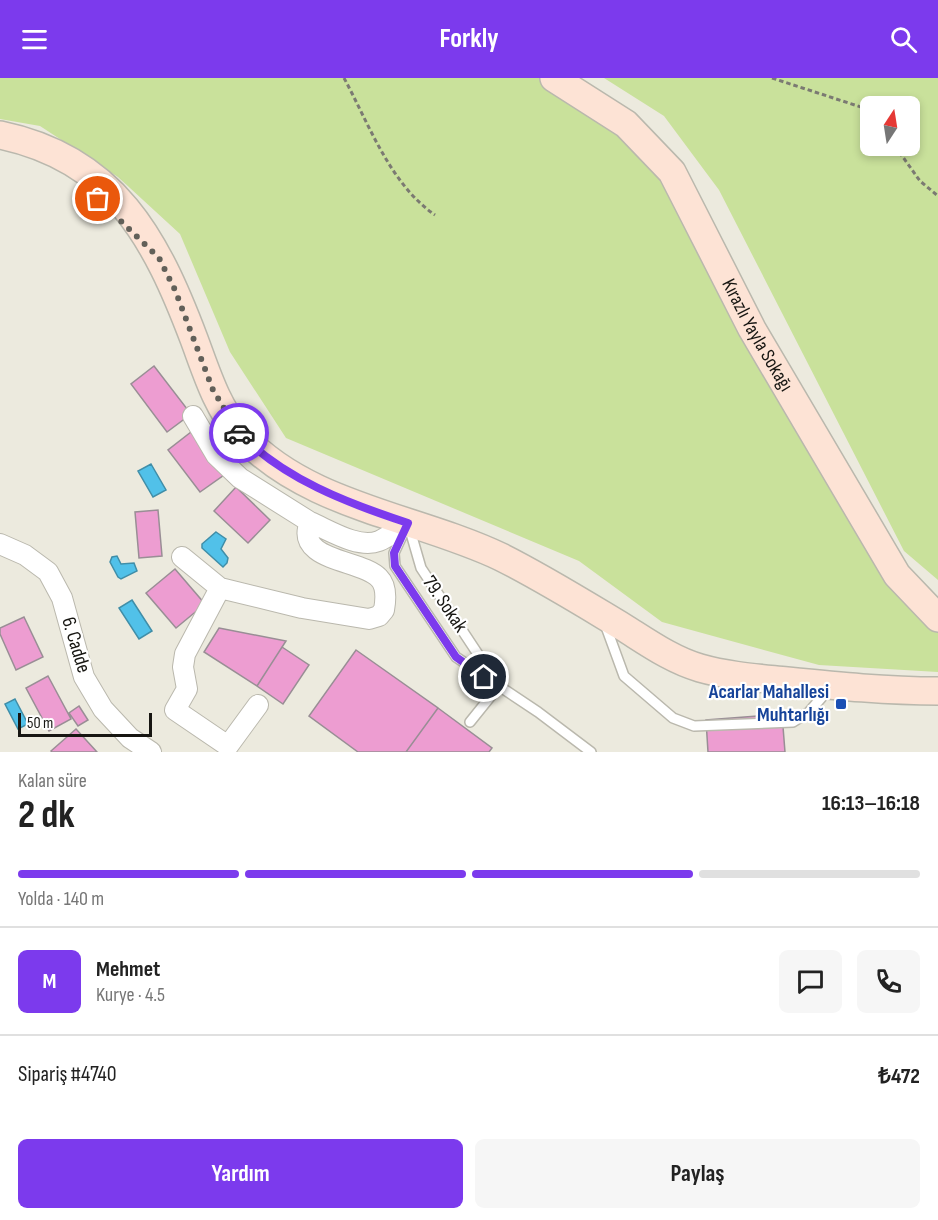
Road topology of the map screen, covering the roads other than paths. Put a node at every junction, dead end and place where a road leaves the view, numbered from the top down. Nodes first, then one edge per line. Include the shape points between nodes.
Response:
1 (554, 78) edge
2 (0, 135) edge
3 (0, 151) edge
4 (159, 258) junction
5 (193, 416) dead end
6 (310, 522) junction
7 (408, 523) junction
8 (0, 544) edge
9 (182, 557) dead end
10 (220, 588) junction
11 (601, 614) junction
12 (938, 618) edge
13 (466, 635) junction
14 (448, 647) junction
15 (499, 686) junction
16 (831, 686) junction
17 (902, 691) junction
18 (938, 692) edge
19 (258, 705) dead end
20 (938, 705) edge
21 (470, 722) dead end
22 (151, 752) edge
23 (591, 752) edge

1 - 12 street, Kırazlı Yayla Sokağı via 626,124 672,172 752,329 897,575
2 - 4 street via 62,156 96,178 122,201
3 - 4 street via 42,162 70,178 112,210
4 - 7 street via 213,390 238,431 261,454 298,478
5 - 6 street via 216,455 240,478
6 - 7 street via 368,543 379,541
6 - 10 street via 307,537 317,549 379,576 386,600 379,616 353,618
7 - 11 street via 438,519 487,535 550,569 582,593
7 - 13 lane, 79. Sokak via 421,568
7 - 14 lane, 79. Sokak via 394,553 395,566
8 - 22 street, 6. Cadde via 25,555 48,572 62,598 84,677 103,709 130,738
9 - 10 street
10 - 19 street via 185,654 187,689 175,710 228,746
11 - 16 street via 697,667
11 - 16 lane via 624,676 673,718 694,726 793,722 809,712
13 - 14 lane
13 - 15 lane, 79. Sokak
14 - 15 lane, 79. Sokak via 456,657
15 - 21 lane
15 - 23 lane
16 - 17 street
17 - 18 street
17 - 20 street

